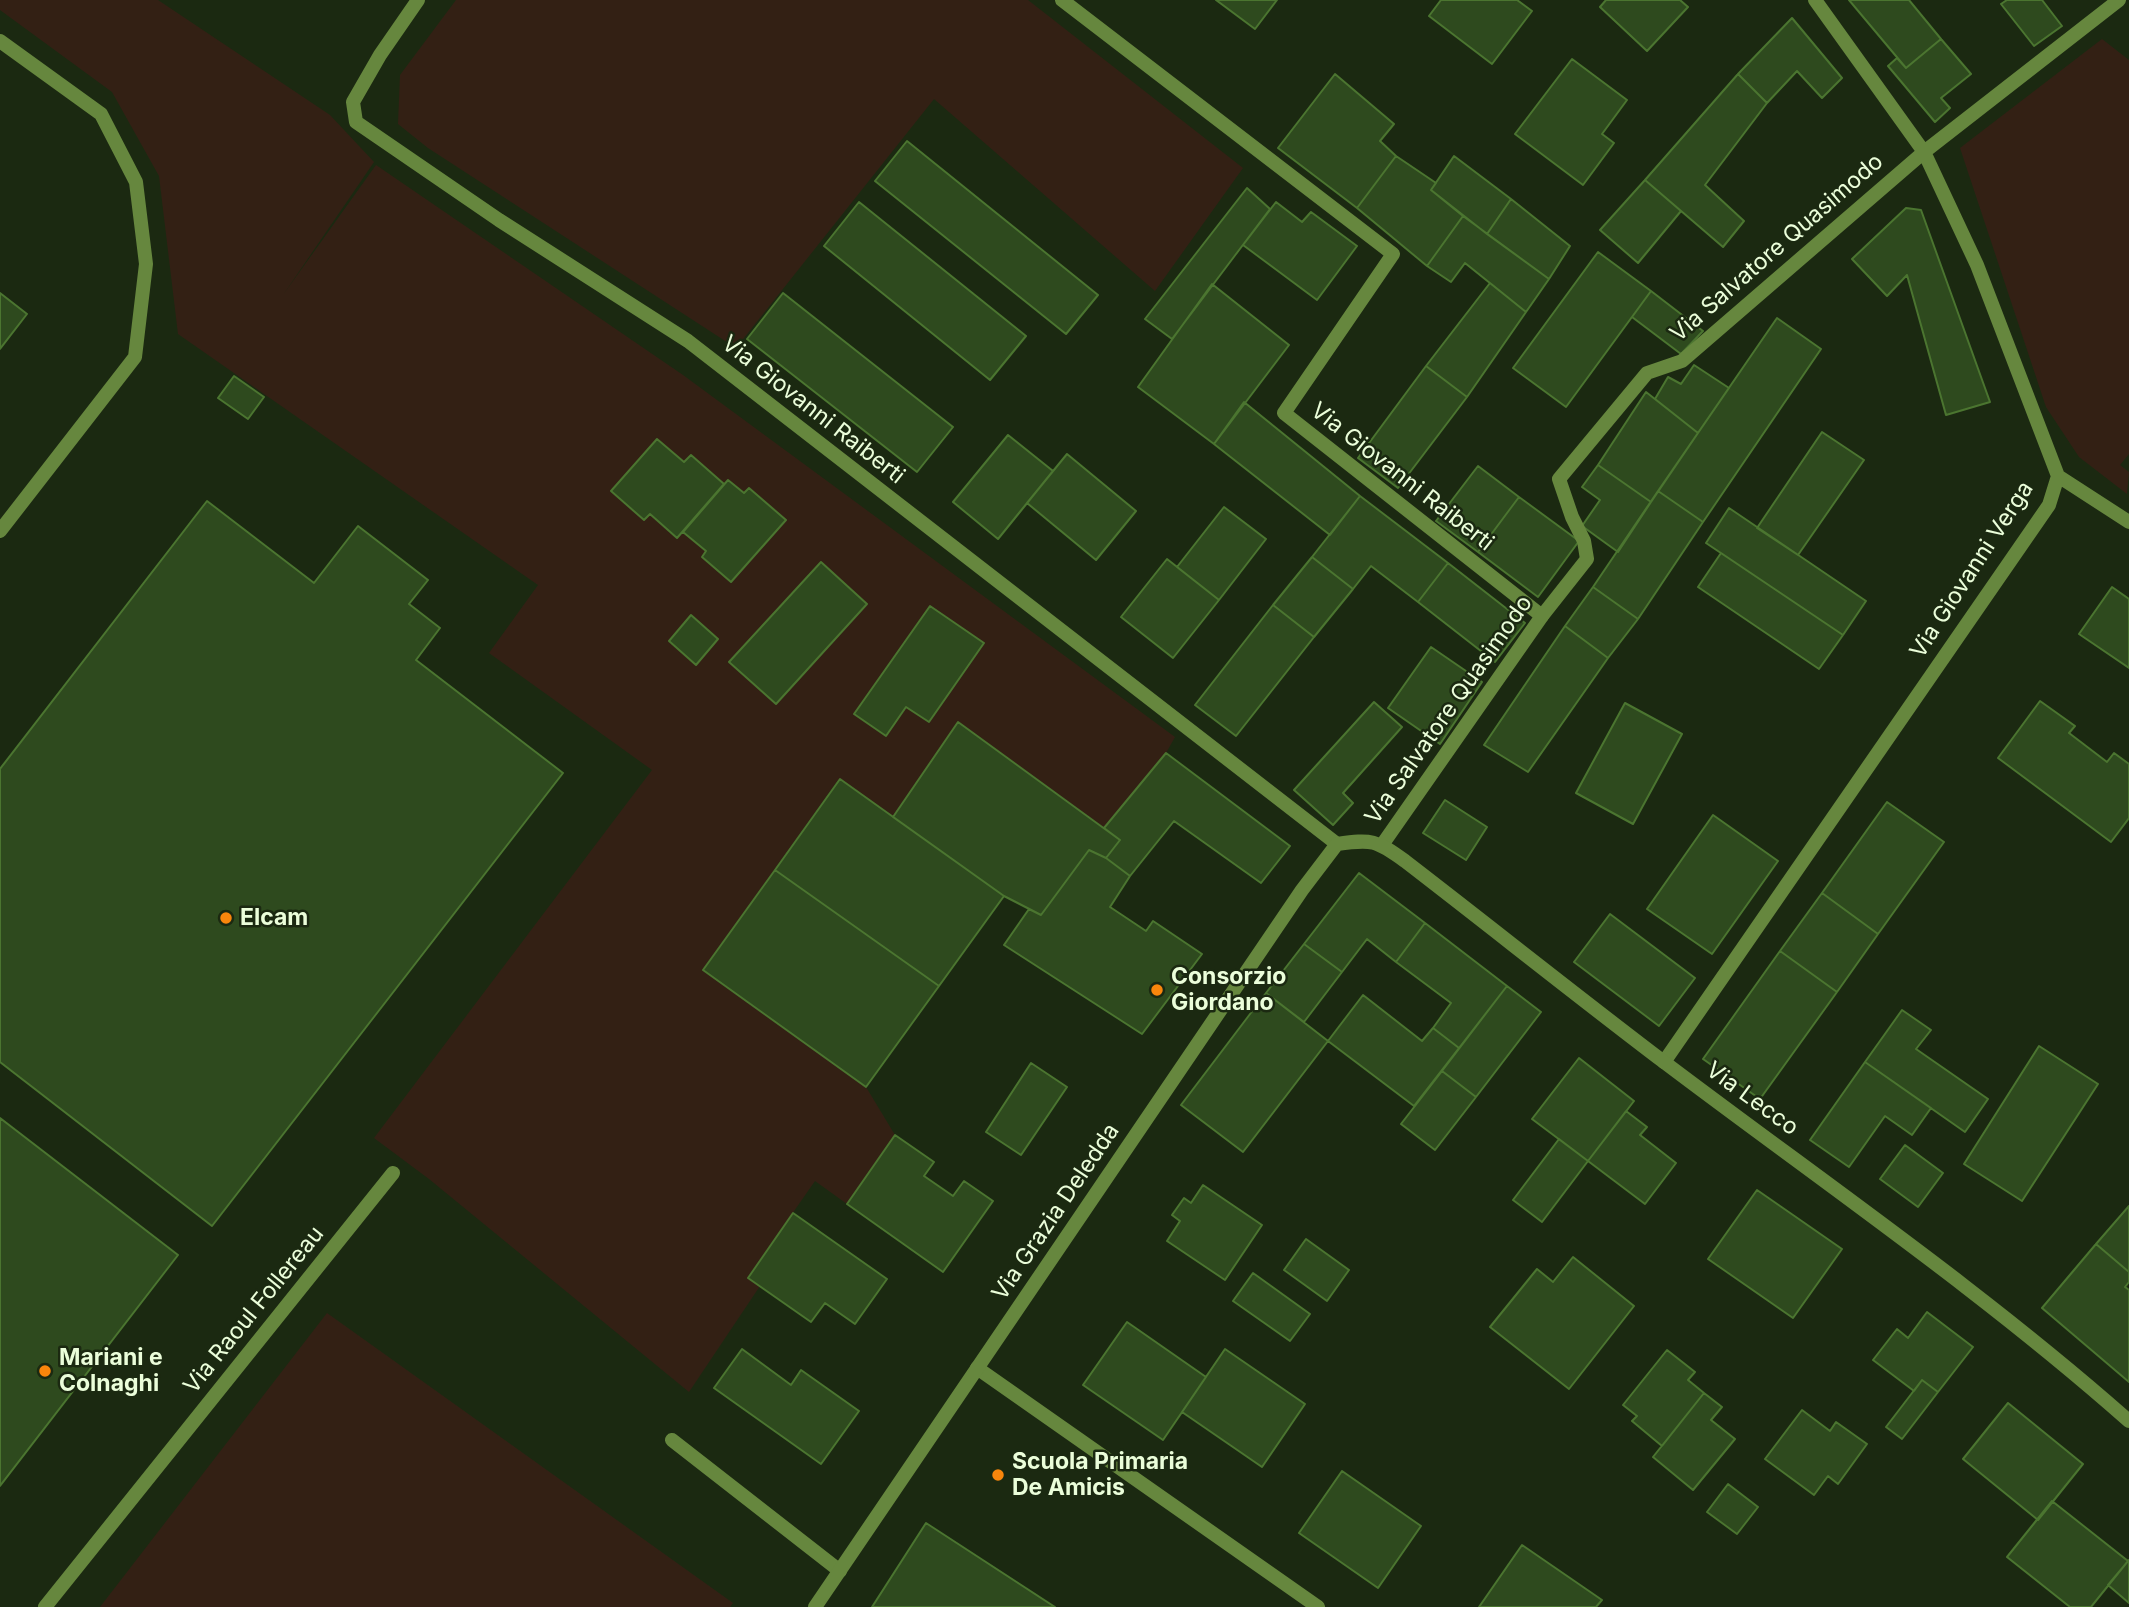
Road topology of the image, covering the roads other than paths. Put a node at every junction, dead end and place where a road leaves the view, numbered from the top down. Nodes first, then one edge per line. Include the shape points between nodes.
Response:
1 (418, 0) edge
2 (1062, 0) edge
3 (1815, 0) edge
4 (2119, 0) edge
5 (0, 41) edge
6 (1924, 152) junction
7 (2058, 476) junction
8 (2129, 522) edge
9 (0, 531) edge
10 (1542, 616) junction
11 (1337, 845) junction
12 (1382, 845) junction
13 (1664, 1062) junction
14 (393, 1173) dead end
15 (977, 1368) junction
16 (2129, 1420) edge
17 (672, 1440) dead end
18 (840, 1571) junction
19 (45, 1607) edge
20 (815, 1607) edge
21 (1318, 1607) edge

1 - 11 street, Via Giovanni Raiberti via 353,102 356,122 688,341
2 - 10 street, Via Giovanni Raiberti via 1393,254 1284,413
3 - 6 street, Via Giovanni Verga
4 - 6 street, Via Salvatore Quasimodo
5 - 9 street via 101,114 136,182 146,264 135,357
6 - 7 street, Via Giovanni Verga via 1977,265
6 - 10 street, Via Salvatore Quasimodo via 1682,361 1647,373 1559,480 1587,559
7 - 8 street
7 - 13 street, Via Giovanni Verga via 2049,505
10 - 12 street, Via Salvatore Quasimodo
11 - 12 street via 1365,841
11 - 15 street, Via Grazia Deledda
12 - 13 street, Via Lecco
13 - 16 street, Via Lecco via 1869,1213
14 - 19 street, Via Raoul Follereau
15 - 18 street, Via Grazia Deledda
15 - 21 street
17 - 18 street
18 - 20 street, Via Grazia Deledda

